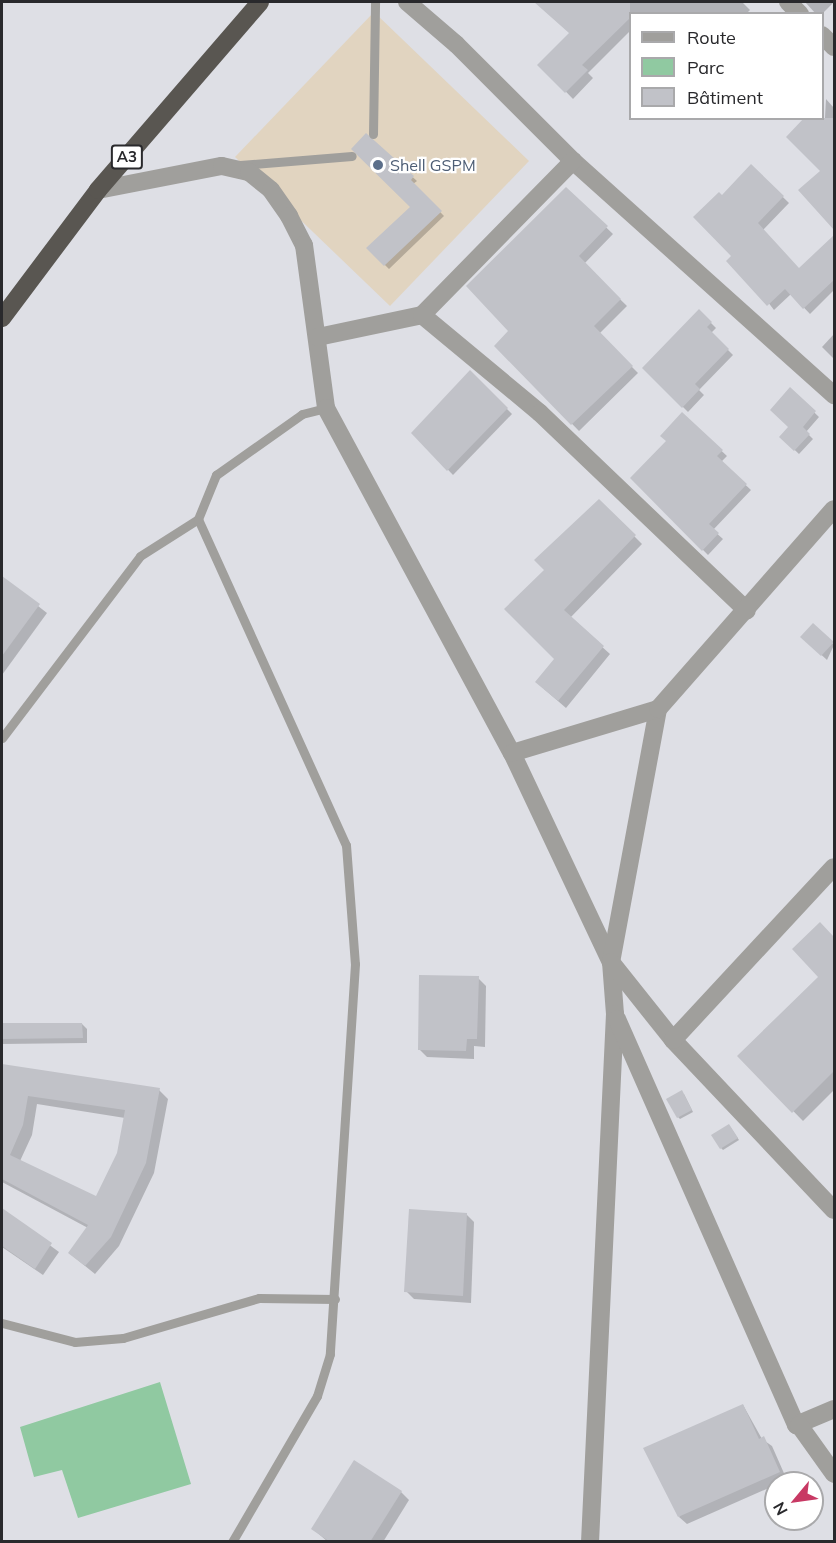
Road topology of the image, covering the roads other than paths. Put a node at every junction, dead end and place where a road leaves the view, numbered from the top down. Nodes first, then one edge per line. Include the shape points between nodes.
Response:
1 (260, 2) edge
2 (375, 2) edge
3 (406, 2) edge
4 (373, 134) dead end
5 (352, 156) dead end
6 (573, 161) junction
7 (222, 166) junction
8 (98, 190) junction
9 (422, 315) junction
10 (2, 318) edge
11 (318, 337) junction
12 (834, 395) edge
13 (326, 408) junction
14 (834, 509) edge
15 (198, 519) junction
16 (747, 611) junction
17 (658, 709) junction
18 (2, 738) edge
19 (512, 753) junction
20 (834, 867) edge
21 (610, 962) junction
22 (615, 1014) junction
23 (673, 1040) junction
24 (834, 1210) edge
25 (335, 1299) junction
26 (2, 1323) edge
27 (834, 1409) edge
28 (799, 1425) junction
29 (834, 1474) edge
30 (232, 1542) edge
31 (590, 1542) edge

1 - 8 highway, A3
2 - 4 lane
3 - 6 street via 456,44
5 - 7 lane
6 - 9 street
6 - 12 street
7 - 8 street
7 - 11 street via 249,172 271,190 289,216 304,245
8 - 10 highway, A3
9 - 11 street
9 - 16 street via 540,413
11 - 13 street
13 - 15 lane via 302,414 216,475
13 - 19 street
14 - 16 street
15 - 18 lane via 140,556
15 - 25 lane via 346,845 355,964
16 - 17 street
17 - 19 street
17 - 21 street
19 - 21 street
20 - 23 street
21 - 22 street
21 - 23 street
22 - 28 street
22 - 31 street
23 - 24 street
25 - 26 lane via 259,1298 123,1338 75,1342
25 - 30 lane via 330,1354 316,1396
27 - 28 street
28 - 29 street

